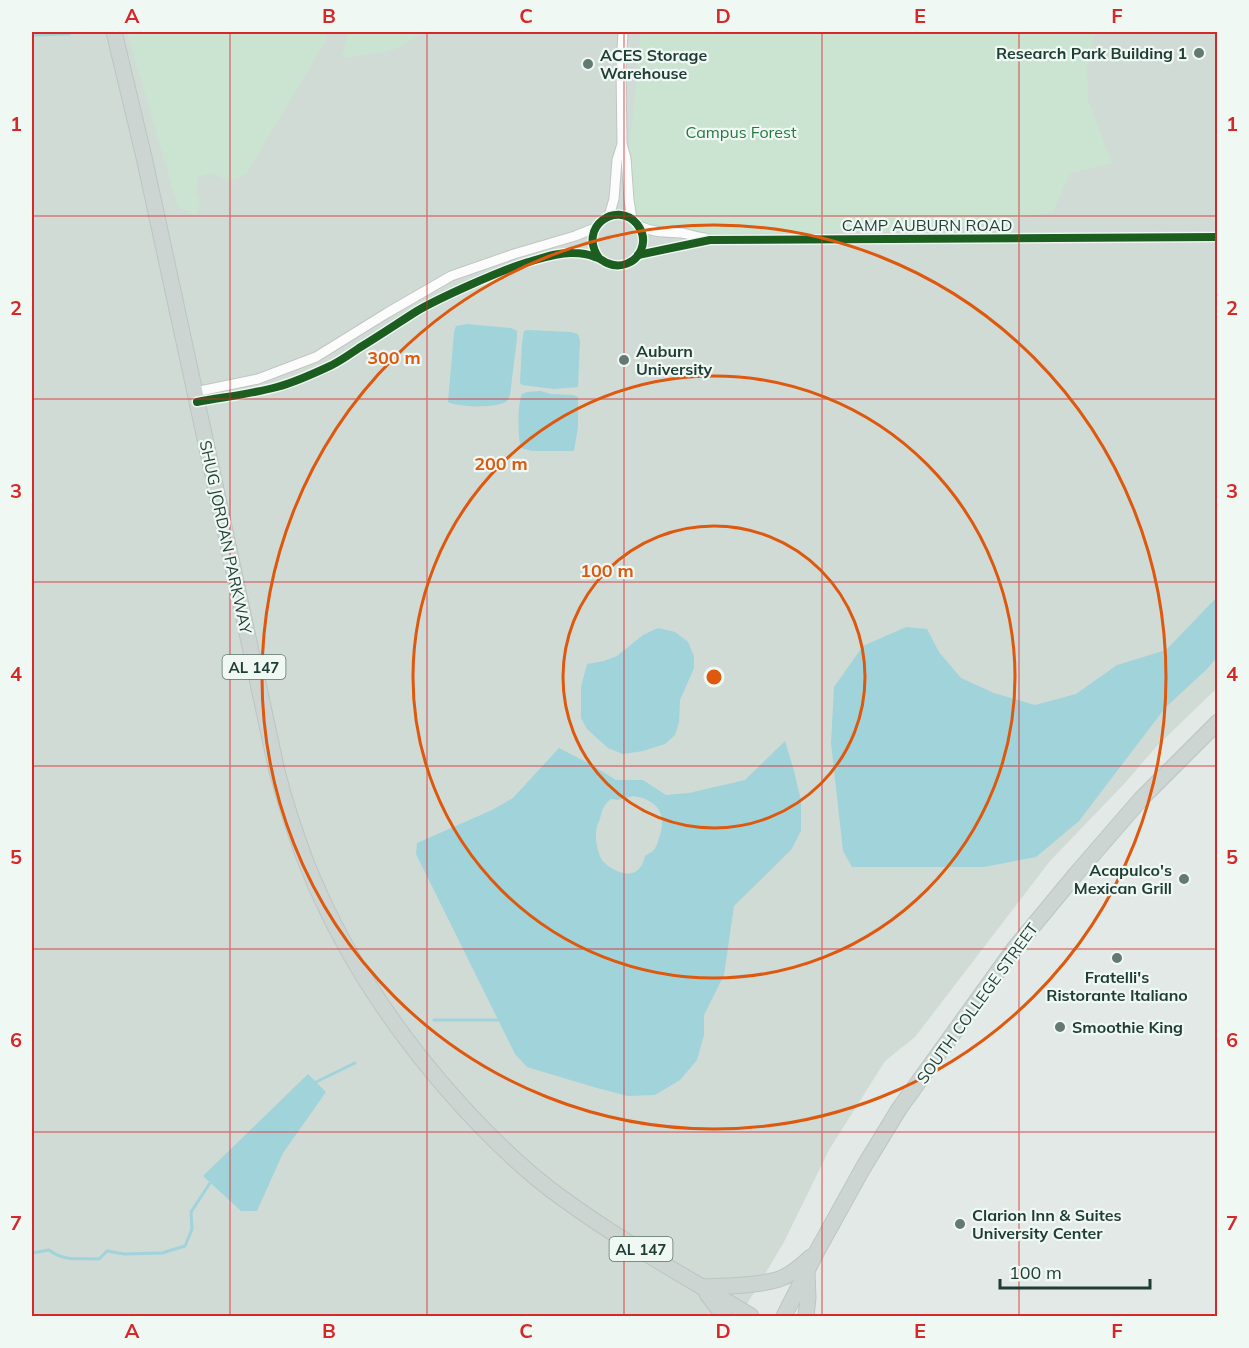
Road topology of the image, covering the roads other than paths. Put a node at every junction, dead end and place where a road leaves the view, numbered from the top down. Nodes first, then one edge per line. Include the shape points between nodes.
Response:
1 (114, 32) edge
2 (623, 32) edge
3 (622, 144) junction
4 (609, 216) junction
5 (636, 223) junction
6 (595, 228) junction
7 (1218, 237) edge
8 (710, 240) junction
9 (638, 255) junction
10 (599, 258) junction
11 (196, 397) junction
12 (1218, 722) edge
13 (816, 1253) junction
14 (807, 1270) junction
15 (702, 1287) junction
16 (724, 1317) edge
17 (750, 1317) edge
18 (784, 1317) edge
19 (806, 1317) edge

1 - 11 main road, SHUG JORDAN PARKWAY / AL 147
2 - 3 street
3 - 4 street
3 - 5 street
4 - 5 street via 625,216
4 - 6 street
5 - 8 street, CAMP AUBURN ROAD via 650,230
5 - 9 street via 643,241
6 - 10 street via 592,244
6 - 11 street via 451,276 316,357
7 - 8 street, CAMP AUBURN ROAD
8 - 9 street, CAMP AUBURN ROAD
9 - 10 street via 632,262 615,266
10 - 11 street via 574,252 518,265 439,299 334,364 309,375 278,387
11 - 15 main road, SHUG JORDAN PARKWAY / AL 147 via 283,794 325,906 358,967 433,1074 515,1160 580,1211
12 - 13 main road, SOUTH COLLEGE STREET via 1141,799 1014,949 899,1109
13 - 14 main road, SOUTH COLLEGE STREET
13 - 15 main road via 778,1280
14 - 18 main road, SOUTH COLLEGE STREET
14 - 19 main road
15 - 16 main road
15 - 17 main road, SHUG JORDAN PARKWAY / AL 147

